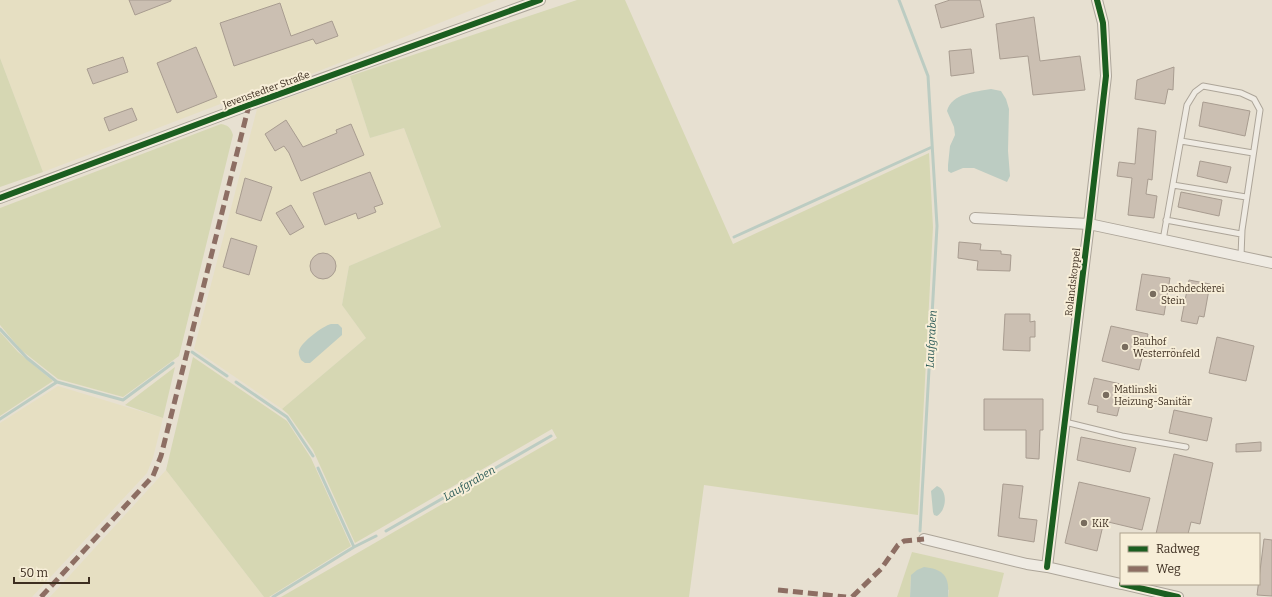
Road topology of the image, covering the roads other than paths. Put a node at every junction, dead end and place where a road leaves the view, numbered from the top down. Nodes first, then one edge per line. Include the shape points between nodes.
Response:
1 (540, 0) edge
2 (1097, 0) edge
3 (1181, 141) junction
4 (1253, 153) junction
5 (1173, 185) junction
6 (1246, 197) junction
7 (0, 198) edge
8 (975, 218) dead end
9 (1166, 220) junction
10 (1089, 224) junction
11 (1242, 234) junction
12 (1163, 240) junction
13 (1241, 256) junction
14 (1272, 262) edge
15 (1065, 422) junction
16 (1186, 446) dead end
17 (924, 539) dead end
18 (1047, 567) junction
19 (1120, 584) edge
20 (1126, 585) edge
21 (1178, 597) edge

1 - 7 street, Jevenstedter Straße
2 - 10 street, Rolandskoppel via 1103,23 1106,76
3 - 4 lane
3 - 4 lane via 1187,105 1195,92 1203,86 1242,93 1254,99 1260,110
3 - 5 lane
4 - 6 lane
5 - 6 lane
5 - 9 lane
6 - 11 lane
8 - 10 street
9 - 11 lane
9 - 12 lane
10 - 12 street
10 - 15 street, Rolandskoppel
11 - 13 lane
12 - 13 street
13 - 14 street
15 - 16 lane via 1122,436
15 - 18 street, Rolandskoppel
17 - 18 street
18 - 19 street
20 - 21 street

